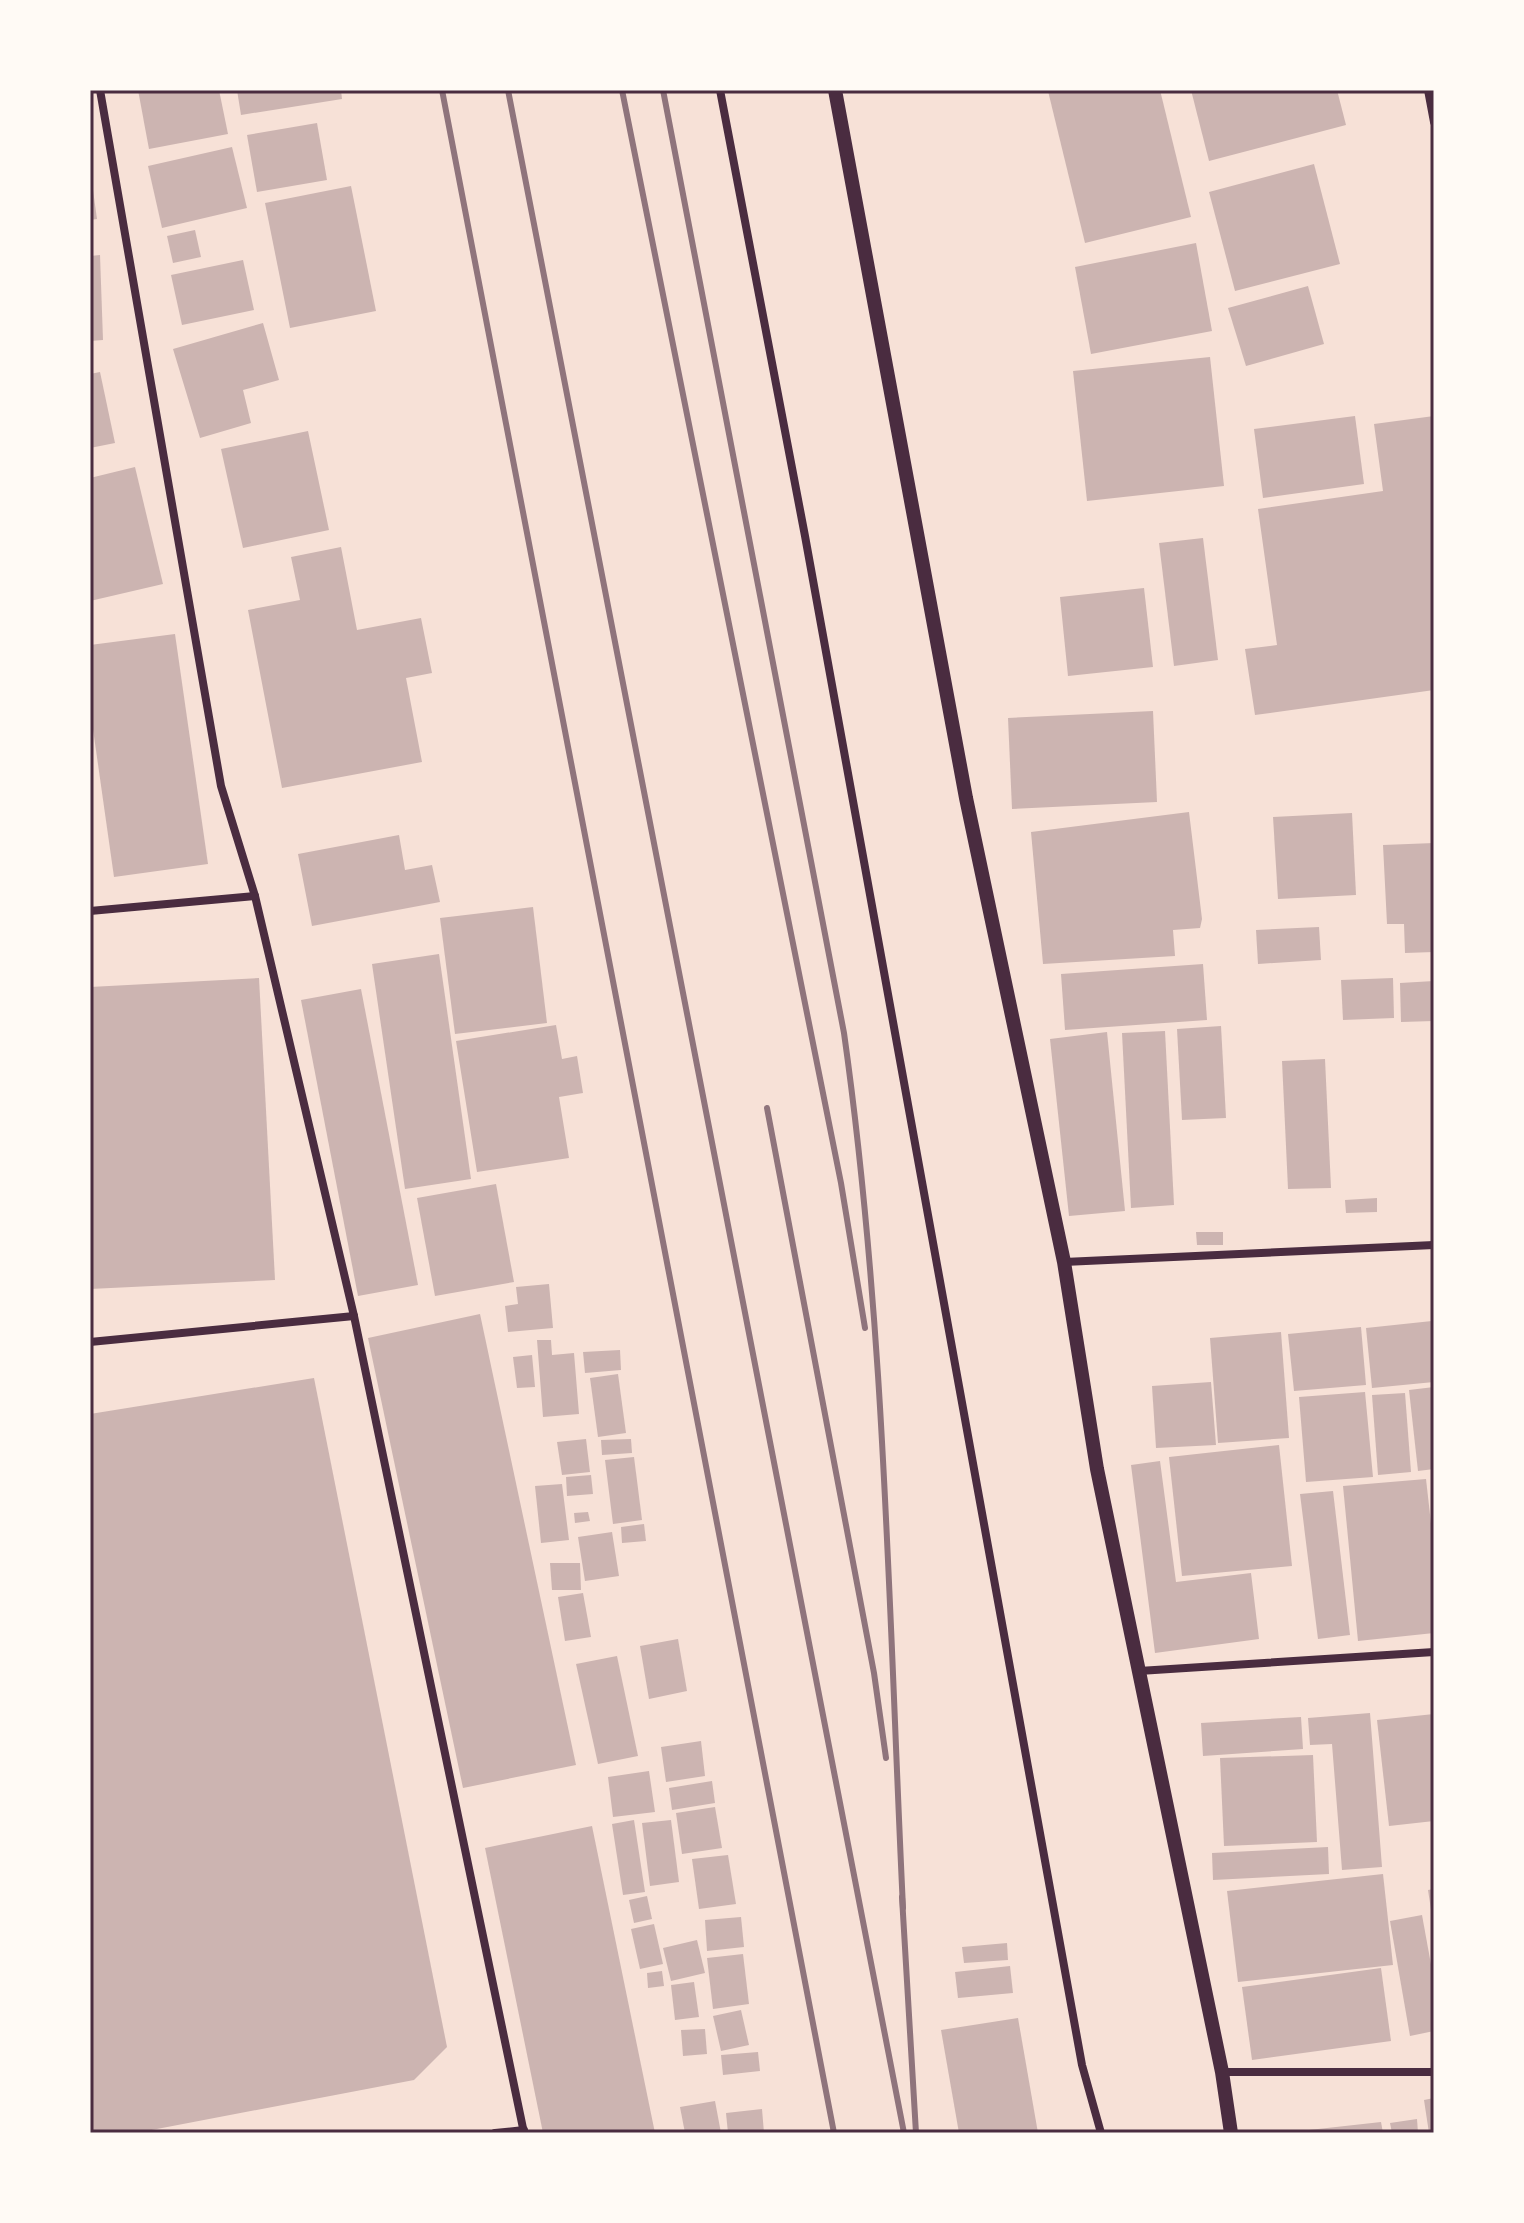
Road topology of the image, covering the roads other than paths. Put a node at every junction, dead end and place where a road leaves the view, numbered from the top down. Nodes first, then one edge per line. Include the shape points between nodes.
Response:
1 (100, 90) edge
2 (720, 90) edge
3 (835, 90) edge
4 (1428, 90) edge
5 (1434, 122) edge
6 (255, 896) junction
7 (90, 911) edge
8 (1434, 1245) edge
9 (1064, 1262) junction
10 (354, 1316) junction
11 (90, 1342) edge
12 (1434, 1652) edge
13 (1138, 1671) junction
14 (1222, 2072) junction
15 (1434, 2072) edge
16 (524, 2132) edge
17 (495, 2133) edge
18 (1101, 2133) edge
19 (1231, 2133) edge

1 - 6 street via 221,786
2 - 18 street via 1082,2065
3 - 9 street via 966,798
4 - 5 street
6 - 7 street
6 - 10 street
8 - 9 street
9 - 13 street via 1097,1469
10 - 11 street
10 - 16 street
12 - 13 street
13 - 14 street
14 - 15 street
14 - 19 street
16 - 17 street

